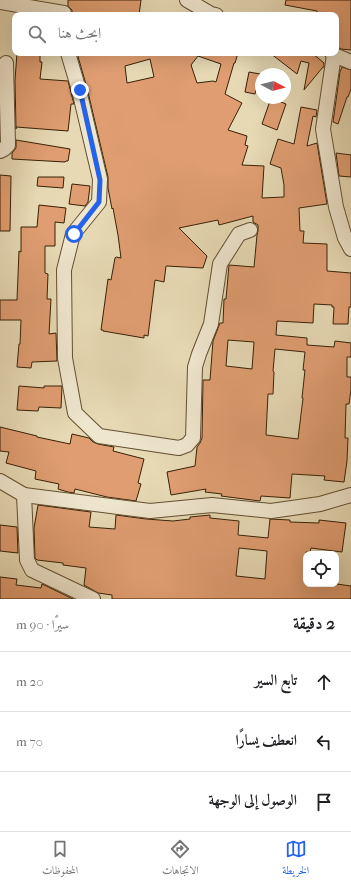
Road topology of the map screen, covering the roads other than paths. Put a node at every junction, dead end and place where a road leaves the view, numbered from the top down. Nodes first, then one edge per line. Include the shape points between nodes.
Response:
1 (188, 0) edge
2 (0, 2) edge
3 (64, 9) edge
4 (208, 12) edge
5 (69, 56) edge
6 (333, 56) edge
7 (338, 56) edge
8 (351, 62) edge
9 (6, 63) dead end
10 (0, 151) edge
11 (250, 230) dead end
12 (351, 250) edge
13 (0, 481) edge
14 (24, 494) junction
15 (351, 494) edge
16 (93, 599) edge

1 - 4 street
2 - 3 street
5 - 11 street via 80,90 100,180 99,202 74,234 64,270 65,358 74,413 99,436 179,448 187,445 193,438 195,368 211,324 220,264 239,234
6 - 12 street via 323,130 336,207
7 - 8 street
9 - 10 street via 8,145
13 - 14 street
14 - 15 street via 150,511 212,505 272,511 320,504
14 - 16 street via 27,560 32,570

